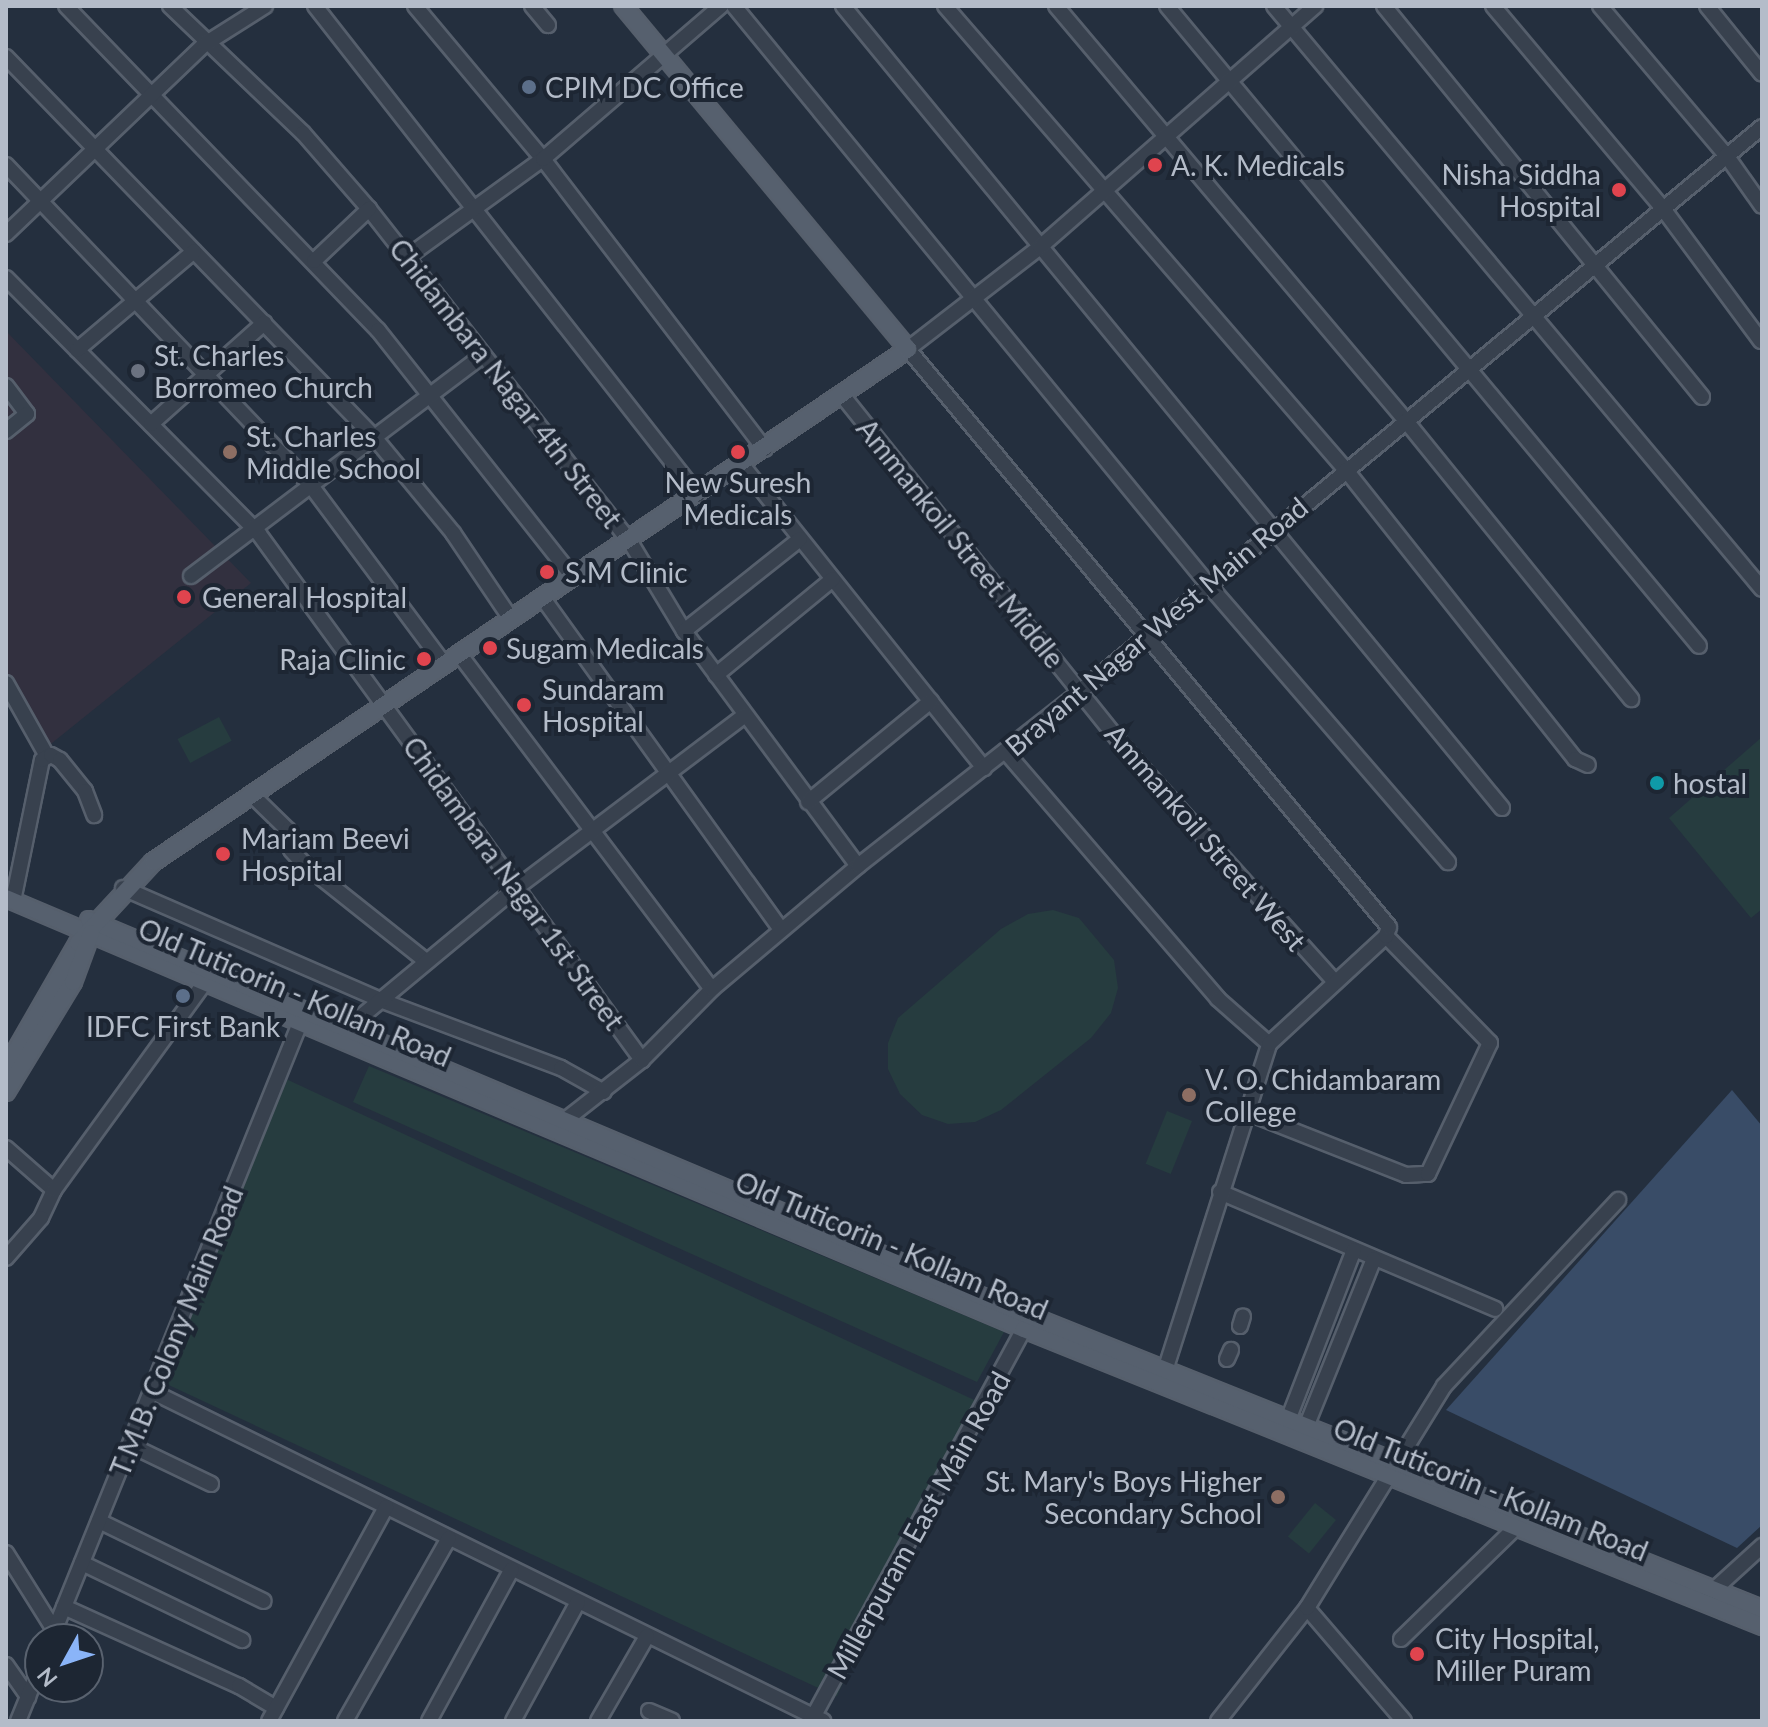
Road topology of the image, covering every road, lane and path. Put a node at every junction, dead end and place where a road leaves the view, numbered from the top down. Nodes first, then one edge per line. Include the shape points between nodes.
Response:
1 (66, 6) edge
2 (170, 6) edge
3 (265, 6) edge
4 (315, 6) edge
5 (415, 6) edge
6 (532, 6) edge
7 (623, 6) edge
8 (721, 6) edge
9 (734, 6) edge
10 (843, 6) edge
11 (945, 6) edge
12 (1056, 6) edge
13 (1167, 6) edge
14 (1274, 6) edge
15 (1315, 6) edge
16 (1384, 6) edge
17 (1493, 6) edge
18 (1600, 6) edge
19 (1707, 6) edge
20 (548, 25) dead end
21 (1290, 26) junction
22 (205, 44) junction
23 (6, 57) edge
24 (666, 58) junction
25 (1762, 74) edge
26 (1232, 84) junction
27 (151, 99) junction
28 (1762, 127) edge
29 (1168, 139) junction
30 (96, 150) junction
31 (1726, 155) junction
32 (543, 159) junction
33 (6, 165) edge
34 (1104, 193) junction
35 (42, 202) junction
36 (1762, 206) edge
37 (369, 209) junction
38 (473, 209) junction
39 (1664, 210) junction
40 (6, 234) edge
41 (1040, 247) junction
42 (194, 251) junction
43 (406, 258) junction
44 (314, 261) junction
45 (1596, 265) junction
46 (6, 278) edge
47 (974, 297) junction
48 (136, 301) junction
49 (1534, 316) junction
50 (264, 323) junction
51 (1761, 341) edge
52 (908, 349) junction
53 (77, 350) junction
54 (482, 356) junction
55 (1466, 370) junction
56 (207, 375) junction
57 (6, 386) edge
58 (433, 394) junction
59 (842, 395) junction
60 (1702, 397) dead end
61 (1406, 421) junction
62 (151, 424) junction
63 (6, 431) edge
64 (374, 437) junction
65 (765, 449) junction
66 (742, 465) junction
67 (1346, 470) junction
68 (309, 483) junction
69 (698, 495) junction
70 (252, 527) junction
71 (1275, 527) junction
72 (800, 539) junction
73 (629, 540) junction
74 (191, 576) dead end
75 (573, 577) junction
76 (833, 579) junction
77 (1207, 583) junction
78 (1762, 589) edge
79 (542, 597) junction
80 (511, 619) junction
81 (684, 631) junction
82 (1147, 635) junction
83 (1699, 646) dead end
84 (460, 655) junction
85 (444, 664) junction
86 (716, 675) junction
87 (6, 683) edge
88 (1081, 691) junction
89 (1631, 699) dead end
90 (931, 701) junction
91 (386, 706) junction
92 (745, 715) junction
93 (1005, 751) junction
94 (47, 756) junction
95 (1582, 762) dead end
96 (984, 768) junction
97 (667, 773) junction
98 (253, 796) junction
99 (808, 802) junction
100 (1502, 808) dead end
101 (94, 815) dead end
102 (592, 829) junction
103 (1448, 862) dead end
104 (858, 866) junction
105 (123, 888) junction
106 (515, 889) junction
107 (10, 894) edge
108 (94, 929) junction
109 (781, 930) junction
110 (1386, 936) junction
111 (427, 962) junction
112 (205, 982) junction
113 (1335, 982) junction
114 (712, 989) junction
115 (380, 1000) junction
116 (300, 1023) junction
117 (341, 1033) junction
118 (1269, 1044) junction
119 (642, 1060) junction
120 (6, 1068) edge
121 (6, 1092) edge
122 (604, 1092) junction
123 (1246, 1112) junction
124 (558, 1126) junction
125 (6, 1148) edge
126 (54, 1190) junction
127 (1220, 1192) junction
128 (1618, 1200) dead end
129 (1354, 1250) junction
130 (6, 1258) edge
131 (1374, 1259) junction
132 (1495, 1309) dead end
133 (1024, 1329) junction
134 (1163, 1377) junction
135 (151, 1391) junction
136 (1288, 1420) junction
137 (1306, 1427) junction
138 (130, 1445) junction
139 (1393, 1469) junction
140 (211, 1484) dead end
141 (386, 1507) junction
142 (99, 1521) junction
143 (1516, 1527) junction
144 (449, 1538) junction
145 (1760, 1550) edge
146 (6, 1553) edge
147 (82, 1563) junction
148 (512, 1569) junction
149 (1707, 1596) junction
150 (264, 1601) dead end
151 (578, 1602) junction
152 (64, 1607) junction
153 (1307, 1608) junction
154 (1762, 1609) edge
155 (46, 1623) edge
156 (58, 1623) edge
157 (1762, 1626) edge
158 (647, 1636) junction
159 (1401, 1639) dead end
160 (242, 1640) dead end
161 (6, 1665) edge
162 (24, 1691) edge
163 (649, 1711) dead end
164 (273, 1715) edge
165 (816, 1719) edge
166 (1400, 1720) edge
167 (345, 1721) edge
168 (429, 1721) edge
169 (513, 1721) edge
170 (598, 1721) edge
171 (672, 1721) edge
172 (1218, 1721) edge

1 - 27 street
2 - 22 street, Chidambara Nagar 4th Street
3 - 22 street
4 - 38 street
5 - 32 street
6 - 20 street
7 - 24 main road
8 - 24 street
9 - 47 street
10 - 41 street
11 - 34 street
12 - 29 street
13 - 26 street
14 - 21 street
15 - 21 street
16 - 45 street
17 - 39 street
18 - 31 street
19 - 25 street
21 - 26 street
21 - 49 street
22 - 27 street
22 - 37 street, Chidambara Nagar 4th Street via 303,133
23 - 30 street
24 - 32 street
24 - 52 main road
26 - 29 street
26 - 55 street
27 - 30 street
27 - 44 street
28 - 31 street, Brayant Nagar West Main Road
29 - 34 street
29 - 61 street
30 - 35 street
30 - 42 street
31 - 36 street
31 - 39 street, Brayant Nagar West Main Road
32 - 38 street
32 - 65 street
33 - 35 street
34 - 41 street
34 - 67 street
35 - 40 street
35 - 48 street
37 - 43 street, Chidambara Nagar 4th Street
37 - 44 street
38 - 43 street
38 - 69 street
39 - 45 street, Brayant Nagar West Main Road
39 - 51 street
41 - 47 street
41 - 71 street
42 - 48 street
42 - 50 street
43 - 54 street, Chidambara Nagar 4th Street
44 - 58 street
45 - 49 street, Brayant Nagar West Main Road
45 - 60 street
46 - 53 street, Chidambara Nagar 1st Street
47 - 52 street
47 - 77 street
48 - 53 street
48 - 56 street
49 - 55 street, Brayant Nagar West Main Road
49 - 78 street
50 - 56 street
50 - 64 street
52 - 59 main road
52 - 82 street
53 - 62 street, Chidambara Nagar 1st Street
54 - 58 street
54 - 73 street, Chidambara Nagar 4th Street
55 - 61 street, Brayant Nagar West Main Road
55 - 83 street
56 - 62 street
56 - 68 street
57 - 63 street via 27,414
58 - 64 street
58 - 75 street
59 - 65 main road
59 - 88 street, Ammankoil Street Middle
61 - 67 street, Brayant Nagar West Main Road
61 - 89 street
62 - 70 street, Chidambara Nagar 1st Street
64 - 68 street
64 - 80 street via 453,533
65 - 66 main road
66 - 69 main road
66 - 72 street
67 - 71 street, Brayant Nagar West Main Road
67 - 95 street
68 - 70 street
68 - 85 street
69 - 73 main road
70 - 74 street
70 - 91 street, Chidambara Nagar 1st Street
71 - 77 street, Brayant Nagar West Main Road
71 - 100 street
72 - 76 street
72 - 81 street
73 - 75 main road
73 - 81 street, Chidambara Nagar 4th Street
75 - 79 main road
76 - 86 street
76 - 90 street
77 - 82 street, Brayant Nagar West Main Road
77 - 103 street
79 - 80 main road
79 - 97 street
80 - 84 main road
81 - 86 street, Chidambara Nagar 4th Street
82 - 88 street, Brayant Nagar West Main Road
82 - 110 street via 1389,927
84 - 85 main road
84 - 102 street
85 - 91 main road
86 - 92 street, Chidambara Nagar 4th Street
87 - 94 street
88 - 93 street, Brayant Nagar West Main Road
88 - 113 street, Ammankoil Street West via 1189,824
90 - 96 street
90 - 99 street
91 - 98 main road
91 - 106 street, Chidambara Nagar 1st Street
92 - 97 street
92 - 99 street, Chidambara Nagar 4th Street
93 - 96 street, Brayant Nagar West Main Road
93 - 118 street via 1218,999
94 - 101 street via 60,760 79,783
94 - 107 street
96 - 104 street, Brayant Nagar West Main Road
97 - 102 street
97 - 109 street
98 - 105 main road
98 - 111 street via 288,830 291,850 304,864
99 - 104 street, Chidambara Nagar 4th Street
102 - 106 street
102 - 114 street
104 - 109 street, Brayant Nagar West Main Road
105 - 108 main road
105 - 115 street
106 - 111 street
106 - 119 street, Chidambara Nagar 1st Street
107 - 108 main road, Old Tuticorin - Kollam Road
108 - 112 main road, Old Tuticorin - Kollam Road
108 - 117 main road
108 - 120 main road via 78,943
108 - 121 main road via 73,982
109 - 114 street, Brayant Nagar West Main Road
110 - 113 street
110 - 123 street via 1490,1043 1428,1174 1406,1175
111 - 115 street
112 - 116 main road, Old Tuticorin - Kollam Road
112 - 126 street
113 - 118 street
114 - 119 street, Brayant Nagar West Main Road
115 - 117 street
115 - 122 street via 561,1068
116 - 117 main road, Old Tuticorin - Kollam Road
116 - 135 street, T.M.B. Colony Main Road
117 - 124 main road, Old Tuticorin - Kollam Road
118 - 123 street
119 - 122 street, Brayant Nagar West Main Road
122 - 124 street, Brayant Nagar West Main Road
123 - 127 street
124 - 133 main road, Old Tuticorin - Kollam Road
124 - 134 main road
125 - 126 street
126 - 130 street via 41,1218
127 - 129 street
127 - 134 street
128 - 139 street via 1444,1386
129 - 131 street
129 - 136 street
131 - 132 street
131 - 137 street
133 - 134 main road, Old Tuticorin - Kollam Road
133 - 165 street, Millerpuram East Main Road
134 - 136 main road
134 - 139 main road, Old Tuticorin - Kollam Road
135 - 138 street, T.M.B. Colony Main Road
135 - 141 street
136 - 137 main road
137 - 139 main road
138 - 140 street
138 - 142 street, T.M.B. Colony Main Road
139 - 143 main road, Old Tuticorin - Kollam Road
139 - 149 main road
139 - 153 street
141 - 144 street
141 - 164 street
142 - 147 street, T.M.B. Colony Main Road
142 - 150 street
143 - 149 main road, Old Tuticorin - Kollam Road
143 - 159 street
144 - 148 street
144 - 167 street
145 - 149 street
146 - 155 street
147 - 152 street, T.M.B. Colony Main Road
147 - 160 street
148 - 151 street
148 - 168 street
149 - 154 main road
149 - 157 main road, Old Tuticorin - Kollam Road
151 - 158 street
151 - 169 street
152 - 156 street, T.M.B. Colony Main Road
152 - 164 street via 239,1686
153 - 166 street
153 - 172 street
158 - 165 street
158 - 170 street
161 - 162 street
163 - 171 street

